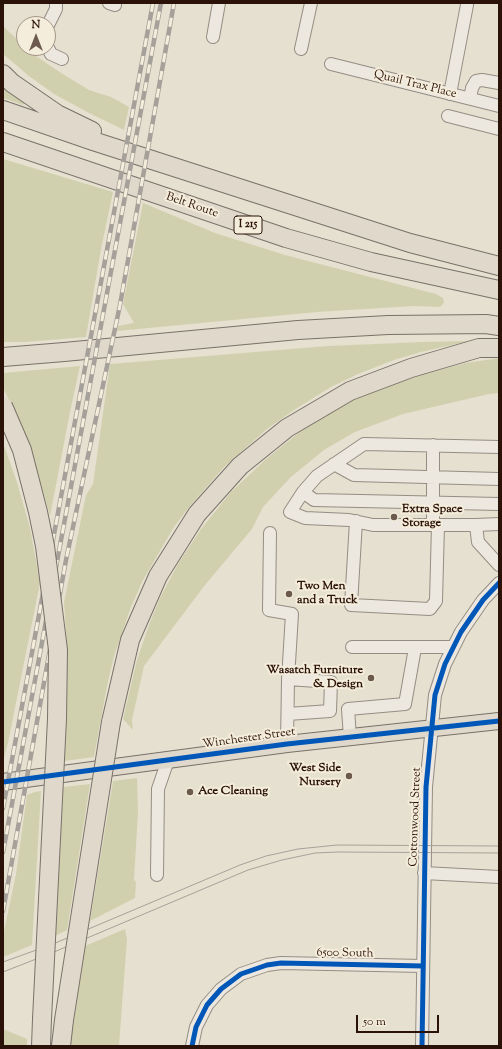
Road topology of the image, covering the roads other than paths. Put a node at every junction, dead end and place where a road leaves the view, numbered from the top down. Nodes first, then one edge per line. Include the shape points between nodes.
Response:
1 (56, 3) edge
2 (219, 3) edge
3 (311, 3) edge
4 (467, 5) dead end
5 (52, 16) edge
6 (213, 37) dead end
7 (301, 49) dead end
8 (55, 56) edge
9 (62, 59) dead end
10 (332, 64) dead end
11 (3, 74) edge
12 (499, 83) edge
13 (450, 94) junction
14 (470, 98) junction
15 (499, 106) edge
16 (3, 110) edge
17 (448, 116) dead end
18 (499, 129) edge
19 (3, 142) edge
20 (219, 182) junction
21 (499, 266) edge
22 (499, 290) edge
23 (499, 326) edge
24 (499, 348) edge
25 (3, 357) edge
26 (3, 406) edge
27 (433, 445) junction
28 (499, 447) edge
29 (334, 464) junction
30 (433, 477) junction
31 (499, 479) edge
32 (302, 492) junction
33 (433, 503) junction
34 (499, 504) edge
35 (356, 521) junction
36 (499, 524) edge
37 (436, 525) junction
38 (476, 525) junction
39 (270, 533) dead end
40 (499, 564) edge
41 (499, 583) edge
42 (352, 647) dead end
43 (453, 647) junction
44 (415, 648) junction
45 (288, 679) junction
46 (288, 714) junction
47 (499, 721) edge
48 (431, 728) junction
49 (350, 737) junction
50 (287, 744) junction
51 (168, 760) junction
52 (3, 782) edge
53 (424, 873) junction
54 (157, 875) dead end
55 (499, 877) edge
56 (422, 966) junction
57 (41, 1046) edge
58 (61, 1046) edge
59 (192, 1046) edge
60 (422, 1046) edge

1 - 5 street
2 - 6 street
3 - 7 street
4 - 13 street
8 - 9 street
10 - 13 street, Quail Trax Place
11 - 20 highway via 57,114 93,132
12 - 14 street via 476,81
13 - 14 street, Quail Trax Place
14 - 15 street, Quail Trax Place
16 - 20 highway
17 - 18 street
19 - 22 highway, Belt Route / I 215 via 286,238 371,262
20 - 21 highway via 410,243
23 - 25 highway via 388,325 306,330
24 - 58 highway, bridge via 478,348 419,365 350,391 287,428 240,466 197,514 158,576 130,640 111,722
26 - 57 highway, bridge via 22,450 46,546 58,650
27 - 28 street
27 - 29 street via 364,444
27 - 30 street
29 - 30 street via 354,475
29 - 32 street via 317,476
30 - 31 street
30 - 33 street
32 - 33 street via 314,500
32 - 35 street via 290,512 305,518
33 - 34 street
33 - 37 street
35 - 37 street via 373,524
35 - 37 street via 351,605 430,608 436,601
36 - 38 street
37 - 38 street
38 - 40 street via 478,542
39 - 45 street via 269,610 292,614
41 - 43 street, Cottonwood Street via 472,615
42 - 44 street
43 - 44 street
43 - 48 street, Cottonwood Street via 435,695
44 - 49 street via 405,704 348,709
45 - 46 street
45 - 46 street via 331,682 330,711
46 - 50 street
47 - 48 main road, Winchester Street
48 - 49 main road, Winchester Street
48 - 53 street, Cottonwood Street via 426,787
49 - 50 main road, Winchester Street
50 - 51 main road, Winchester Street
51 - 52 main road, Winchester Street
51 - 54 street via 158,789
53 - 55 street
53 - 56 street, Cottonwood Street
56 - 59 street, 6500 South via 288,963 268,965 241,974 221,988 207,1005 196,1027
56 - 60 street, Cottonwood Street

